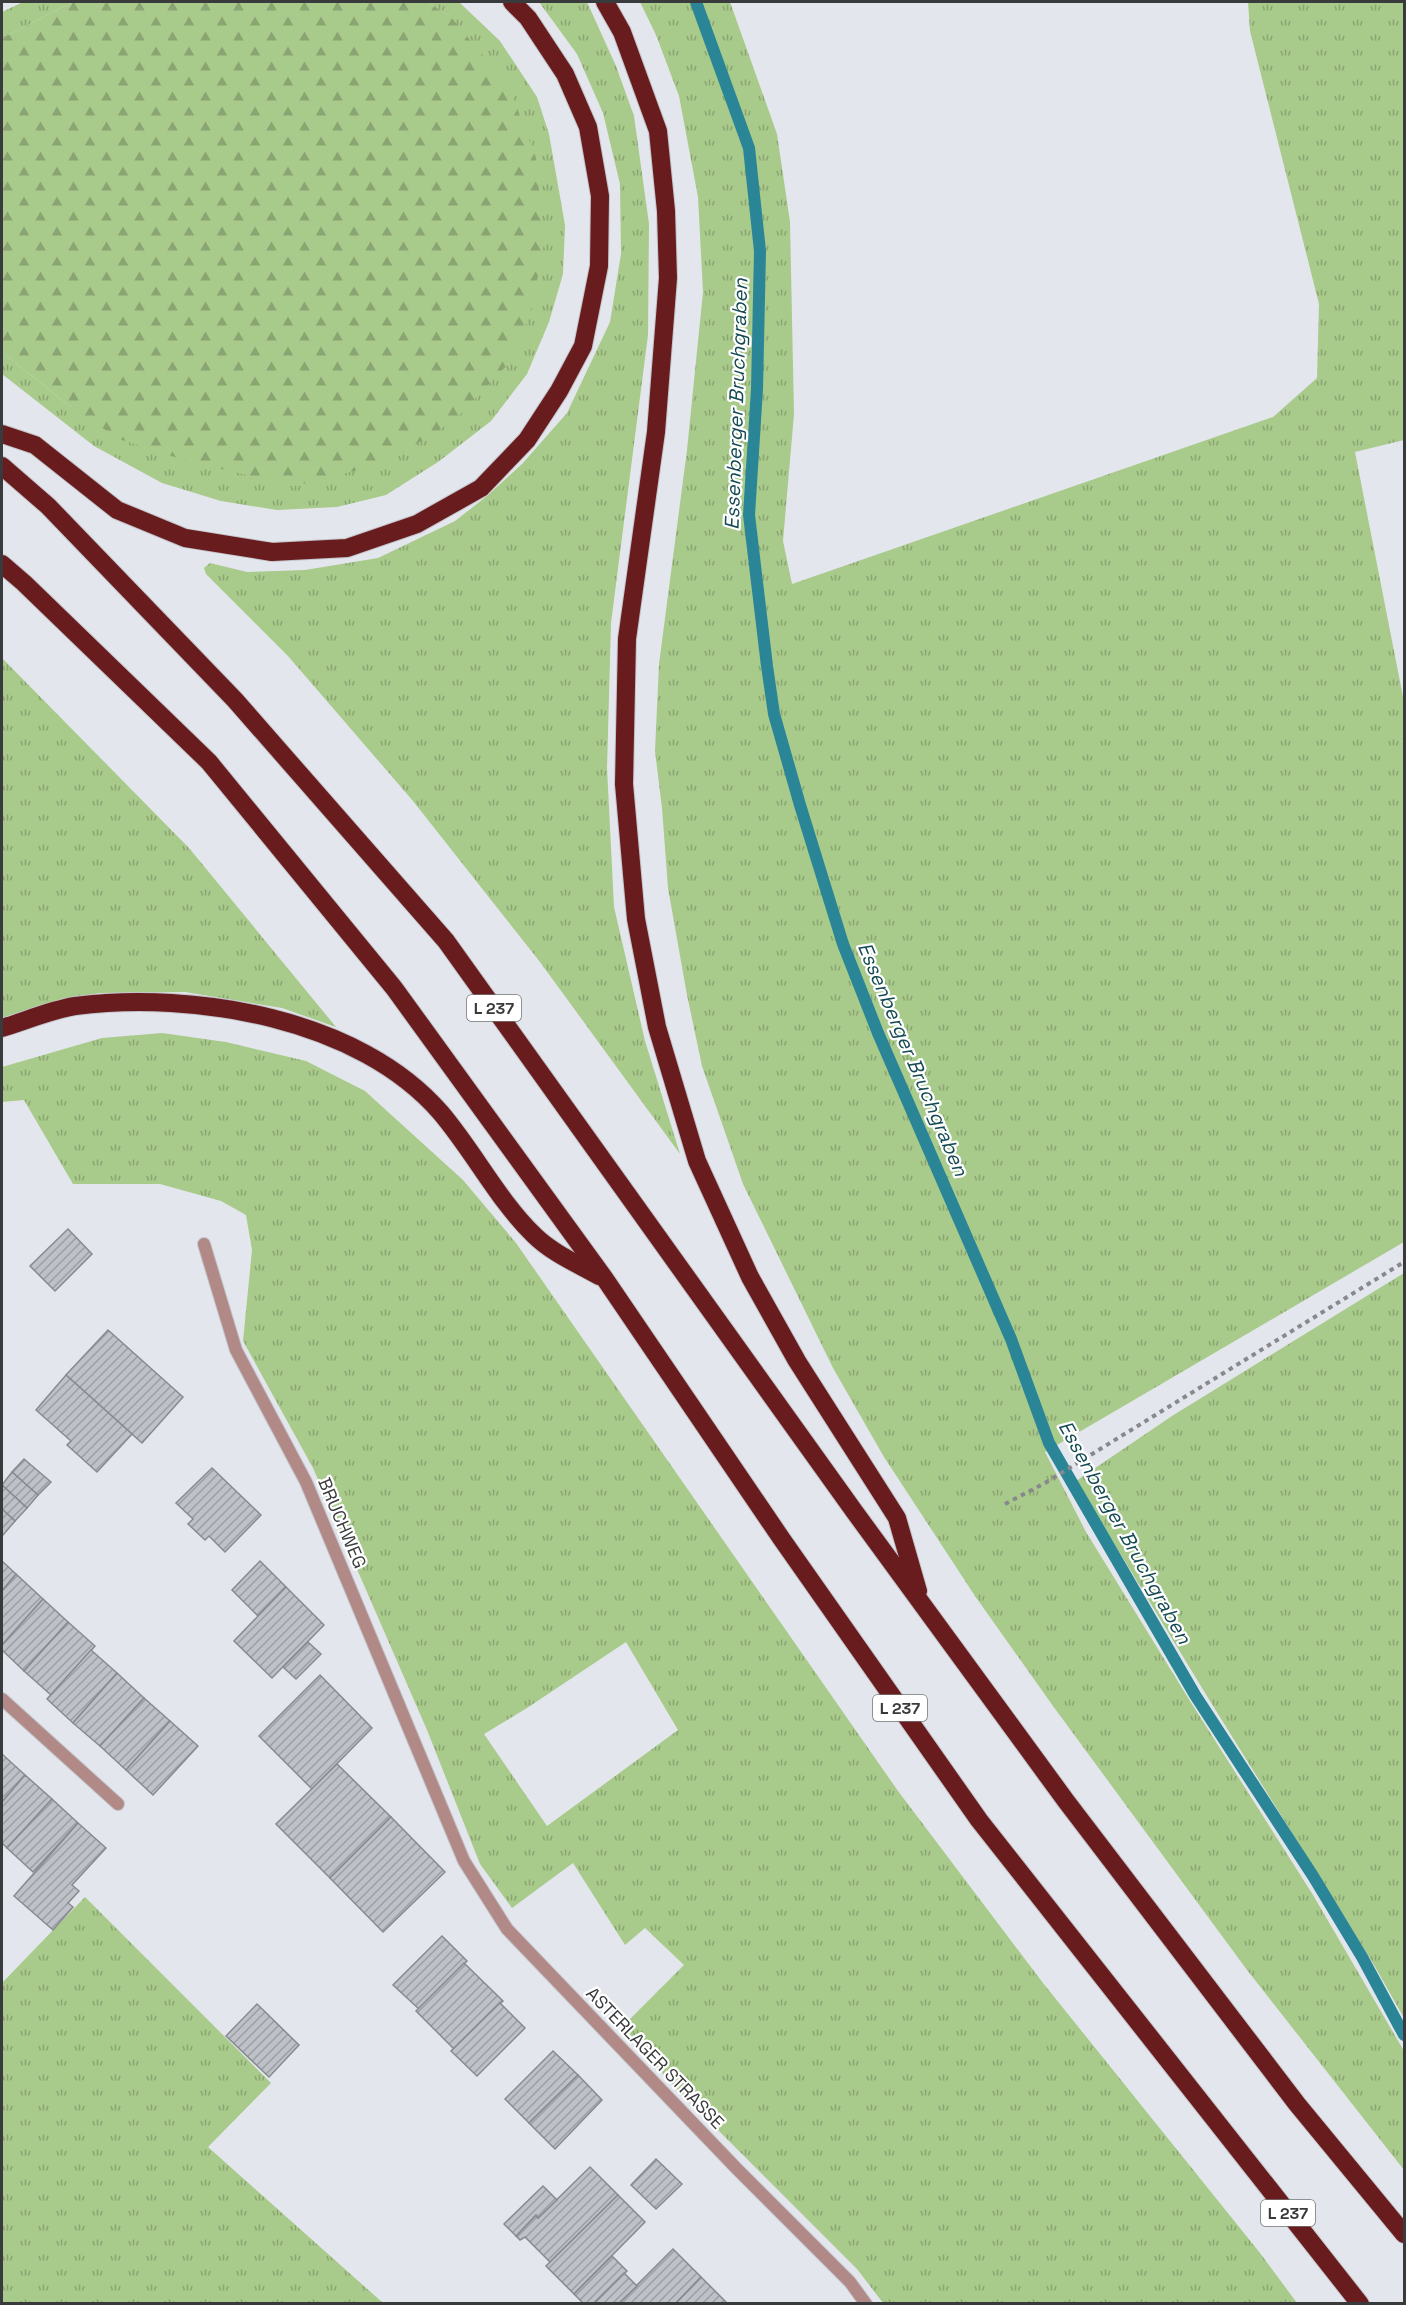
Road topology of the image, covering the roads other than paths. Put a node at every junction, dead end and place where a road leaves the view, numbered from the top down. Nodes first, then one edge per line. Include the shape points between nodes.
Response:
1 (512, 2) edge
2 (605, 2) edge
3 (2, 434) edge
4 (2, 466) edge
5 (2, 564) edge
6 (2, 1028) edge
7 (204, 1244) dead end
8 (605, 1280) junction
9 (922, 1604) junction
10 (2, 1699) edge
11 (118, 1804) dead end
12 (446, 1817) joint
13 (1404, 2234) edge
14 (866, 2304) edge
15 (1360, 2304) edge

1 - 3 highway via 528,18 565,74 588,127 600,196 599,266 584,346 527,440 481,488 417,524 347,548 272,552 185,537 117,510 35,445
2 - 9 highway via 622,32 658,131 666,211 668,278 656,432 627,639 624,784 636,919 657,1027 697,1161 750,1277 797,1361 897,1518
4 - 9 highway, L 237 via 48,506 235,700 446,941
5 - 8 highway, L 237 via 209,762 394,988
6 - 8 highway via 72,1007 164,1003 255,1014 337,1041 376,1060 417,1088 441,1113 536,1237
7 - 12 street, BRUCHWEG via 236,1350 306,1482
8 - 15 highway, L 237 via 979,1821
9 - 13 highway, L 237 via 1297,2104
10 - 11 street
12 - 14 street, ASTERLAGER STRASSE via 464,1861 507,1929 850,2282

